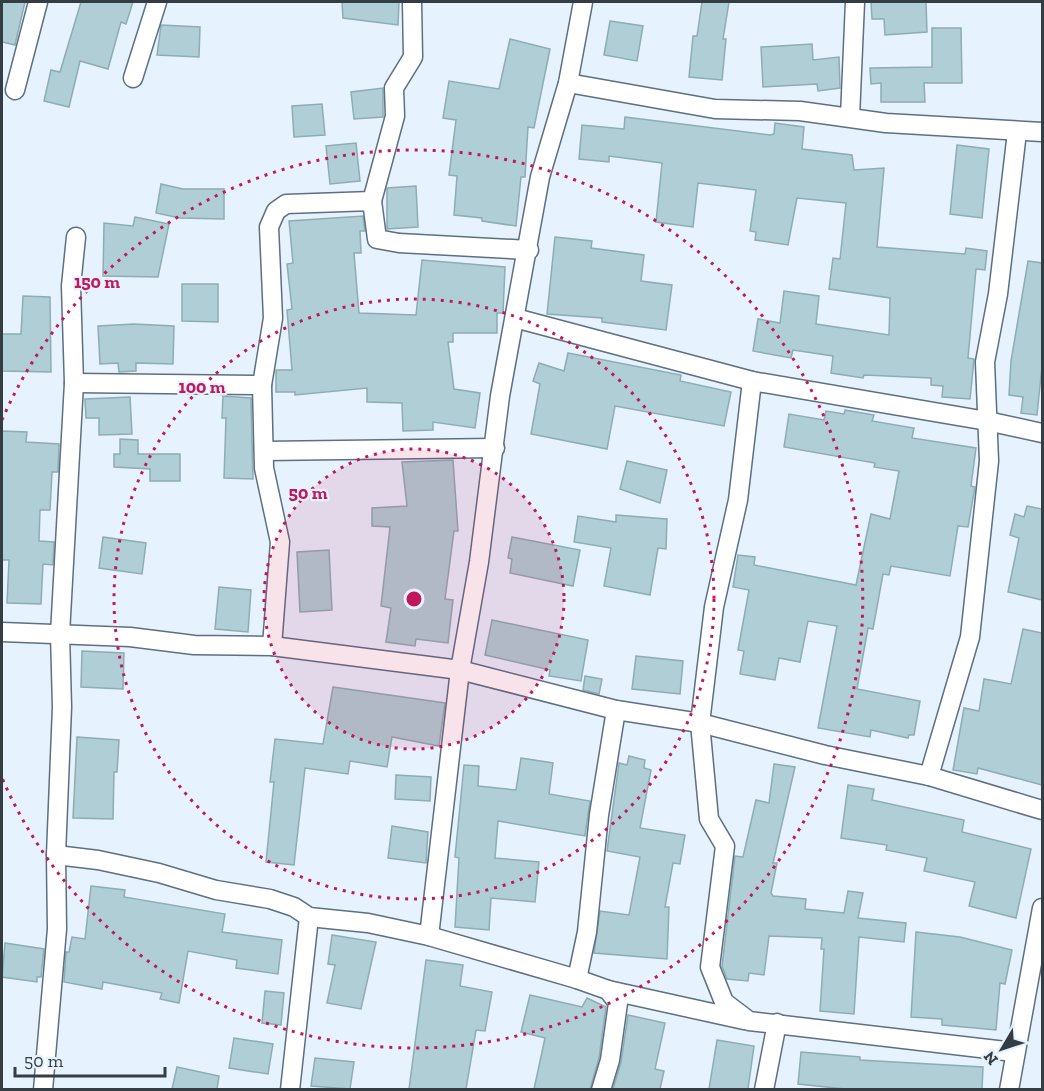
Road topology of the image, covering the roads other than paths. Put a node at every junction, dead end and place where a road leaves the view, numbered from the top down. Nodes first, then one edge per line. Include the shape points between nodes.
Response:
1 (38, 2) edge
2 (158, 2) edge
3 (412, 2) edge
4 (583, 2) edge
5 (855, 2) edge
6 (133, 78) dead end
7 (567, 83) junction
8 (15, 90) dead end
9 (850, 117) junction
10 (1017, 132) junction
11 (1042, 132) edge
12 (372, 201) junction
13 (76, 237) dead end
14 (529, 250) junction
15 (515, 318) junction
16 (752, 381) junction
17 (74, 383) junction
18 (262, 385) junction
19 (987, 421) junction
20 (1042, 433) edge
21 (495, 448) junction
22 (265, 451) junction
23 (2, 632) edge
24 (60, 634) junction
25 (272, 646) junction
26 (460, 670) junction
27 (616, 710) junction
28 (700, 723) junction
29 (929, 776) junction
30 (1042, 810) edge
31 (56, 855) junction
32 (1042, 908) edge
33 (309, 916) junction
34 (429, 936) junction
35 (577, 979) junction
36 (608, 990) junction
37 (749, 1021) junction
38 (777, 1023) junction
39 (1014, 1052) junction
40 (45, 1089) edge
41 (290, 1089) edge
42 (601, 1089) edge
43 (764, 1089) edge
44 (1009, 1089) edge

1 - 8 street
2 - 6 street
3 - 12 street via 413,57 394,88 395,116
4 - 7 street
5 - 9 street
7 - 9 street via 716,109 800,111
7 - 14 street via 540,177
9 - 10 street
10 - 11 street
10 - 19 street via 998,294 985,362
12 - 14 street via 377,239
12 - 18 street via 286,204 276,211 269,227 273,318
13 - 17 street via 72,286
14 - 15 street
15 - 16 street
15 - 21 street
16 - 19 street
16 - 28 street via 738,500 714,607
17 - 18 street
17 - 24 street
18 - 22 street
19 - 20 street
19 - 29 street via 989,461 970,637
21 - 22 street
21 - 26 street
22 - 25 street via 264,468 280,542
23 - 24 street
24 - 25 street via 195,645
24 - 31 street via 62,707
25 - 26 street
26 - 27 street
26 - 34 street
27 - 28 street
27 - 35 street via 598,815 587,932
28 - 29 street
28 - 37 street via 709,819 725,846 710,967 724,1002
29 - 30 street
31 - 33 street via 108,862 216,890 270,899 294,906
31 - 40 street via 57,928
32 - 39 street
33 - 34 street
33 - 41 street
34 - 35 street
35 - 36 street
36 - 37 street
36 - 42 street via 618,1003 610,1060
37 - 38 street
38 - 39 street
38 - 43 street
39 - 44 street

